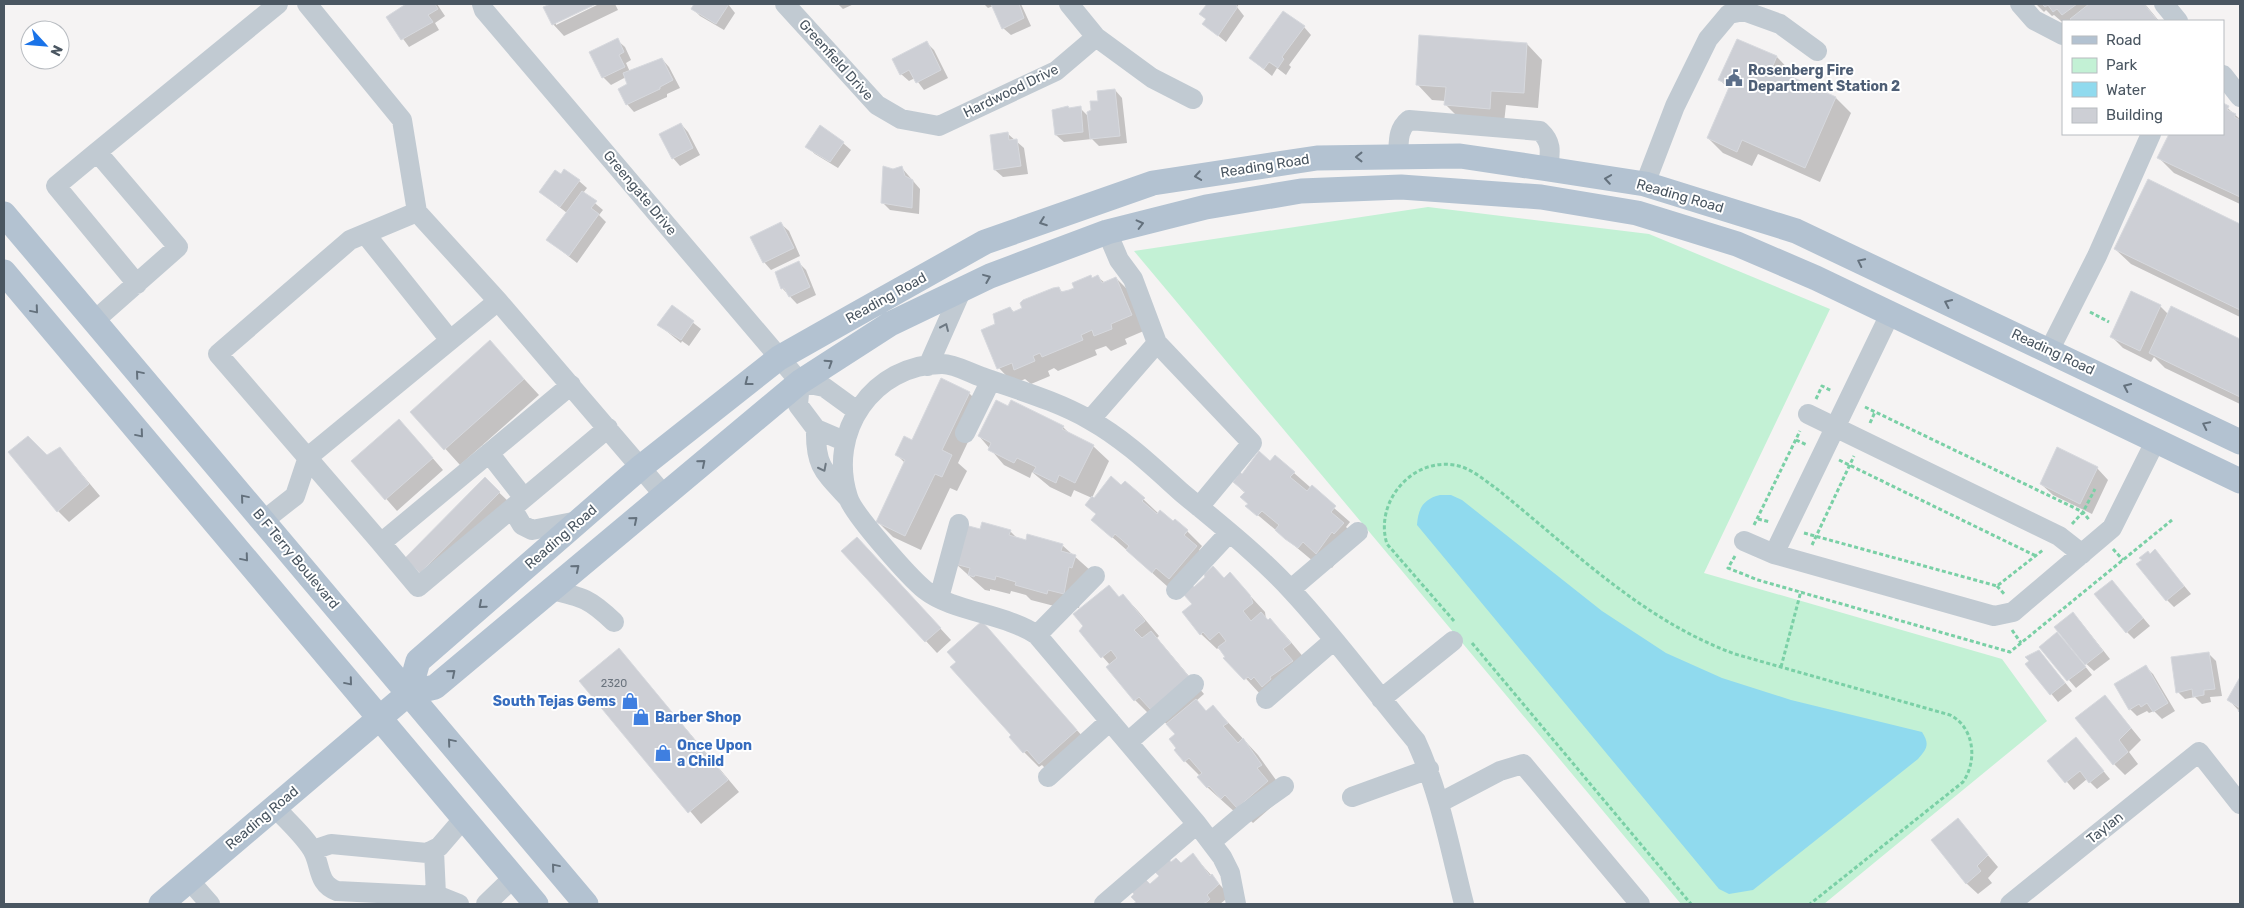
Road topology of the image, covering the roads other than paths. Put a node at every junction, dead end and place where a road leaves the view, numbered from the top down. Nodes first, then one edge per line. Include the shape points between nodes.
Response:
1 (278, 4) edge
2 (307, 4) edge
3 (482, 4) edge
4 (785, 4) edge
5 (1069, 4) edge
6 (2020, 4) edge
7 (2164, 4) edge
8 (2177, 20) edge
9 (2062, 34) edge
10 (1096, 37) junction
11 (1817, 51) dead end
12 (2224, 76) edge
13 (2240, 97) edge
14 (1192, 99) dead end
15 (918, 122) joint
16 (2151, 135) edge
17 (96, 152) junction
18 (1398, 157) junction
19 (1541, 168) junction
20 (1645, 184) junction
21 (1529, 196) junction
22 (418, 212) junction
23 (4, 214) edge
24 (1107, 232) junction
25 (366, 235) junction
26 (4, 272) edge
27 (1905, 283) junction
28 (137, 284) junction
29 (962, 289) junction
30 (498, 301) junction
31 (1891, 312) junction
32 (94, 321) junction
33 (450, 340) junction
34 (1157, 343) junction
35 (2050, 350) junction
36 (779, 358) junction
37 (928, 366) junction
38 (990, 380) junction
39 (800, 382) junction
40 (571, 385) junction
41 (2171, 407) junction
42 (857, 411) junction
43 (1808, 414) road end
44 (1090, 420) junction
45 (608, 428) junction
46 (1836, 428) junction
47 (816, 429) junction
48 (965, 433) dead end
49 (2156, 440) junction
50 (844, 441) junction
51 (2240, 442) edge
52 (489, 453) junction
53 (308, 458) junction
54 (641, 467) junction
55 (2240, 481) edge
56 (664, 495) junction
57 (848, 498) junction
58 (518, 503) junction
59 (1199, 507) junction
60 (263, 520) junction
61 (578, 521) junction
62 (959, 524) dead end
63 (1358, 532) dead end
64 (1229, 534) junction
65 (1744, 541) road end
66 (381, 543) junction
67 (1774, 554) junction
68 (2082, 554) junction
69 (1094, 576) dead end
70 (550, 590) junction
71 (1176, 590) dead end
72 (1291, 590) junction
73 (938, 598) junction
74 (614, 622) dead end
75 (1037, 635) junction
76 (1461, 636) road end
77 (1333, 641) junction
78 (1194, 684) dead end
79 (409, 693) junction
80 (1266, 699) dead end
81 (1381, 700) junction
82 (379, 718) junction
83 (1110, 721) junction
84 (1128, 742) junction
85 (1429, 769) junction
86 (1048, 777) dead end
87 (1284, 786) dead end
88 (1352, 798) dead end
89 (1439, 803) junction
90 (2240, 804) edge
91 (275, 807) junction
92 (464, 818) junction
93 (1197, 824) junction
94 (1211, 842) junction
95 (313, 850) junction
96 (434, 851) junction
97 (514, 877) junction
98 (189, 880) junction
99 (436, 896) junction
100 (161, 904) edge
101 (210, 904) edge
102 (459, 904) edge
103 (486, 904) edge
104 (536, 904) edge
105 (586, 904) edge
106 (1104, 904) edge
107 (1236, 904) edge
108 (1464, 904) edge
109 (1640, 904) edge
110 (2010, 904) edge

1 - 17 street
2 - 22 street via 402,120
3 - 36 street, Greengate Drive
4 - 15 street, Greenfield Drive via 877,105 901,119
5 - 10 street
6 - 9 street via 2034,20
7 - 8 street
10 - 14 street via 1152,78
10 - 15 street, Hardwood Drive via 1056,71 939,126
11 - 20 street via 1780,24 1744,11 1729,14 1708,39 1679,97
12 - 13 street
16 - 35 street via 2098,256
17 - 28 street via 56,186
17 - 28 street via 178,247
18 - 19 main road, Reading Road via 1460,156
18 - 19 street via 1399,134 1409,120 1540,131 1551,144
18 -> 36 main road, Reading Road via 1317,158 1153,183 985,242
20 -> 19 main road, Reading Road
19 - 21 street
27 -> 20 main road, Reading Road via 1796,231
24 -> 21 main road, Reading Road via 1206,207 1301,192 1401,187
21 - 31 main road, Reading Road via 1637,213 1737,244
22 - 25 street
22 - 30 street
23 - 32 main road, B F Terry Boulevard
29 -> 24 main road, Reading Road
24 - 34 street via 1119,260 1133,279
25 - 33 street
25 - 53 street via 350,240 218,354
26 -> 82 main road
27 - 31 main road
35 -> 27 main road, Reading Road
28 - 32 street
37 -> 29 street
39 -> 29 main road, Reading Road via 890,324
30 - 33 street
30 - 40 street
31 - 46 street
31 - 49 main road, Reading Road
60 -> 32 main road, B F Terry Boulevard
33 - 53 street
34 - 44 street
34 - 59 street via 1252,443
41 -> 35 main road, Reading Road
36 - 39 street, Greengate Drive
36 -> 54 main road, Reading Road
37 - 38 street via 945,364
37 - 42 street via 916,366 891,379 867,396
38 - 44 street via 1058,404
38 - 48 street
39 - 42 street via 824,387
39 - 47 street via 798,405
56 -> 39 main road, Reading Road
40 - 45 street
40 - 52 street
41 - 49 main road
51 -> 41 main road, Reading Road
42 - 50 street
43 - 46 street
44 - 59 street via 1126,444
45 - 54 street
45 - 58 street
46 - 67 street
46 - 68 street via 2059,536
47 - 50 street
47 -> 57 street via 816,453 826,475
49 - 55 main road, Reading Road
49 - 68 street via 2120,516 2112,528
50 - 57 street via 843,470
52 - 58 street
52 - 66 street
53 - 60 street via 295,496
53 - 66 street
54 - 56 street
54 - 61 main road, Reading Road
70 -> 56 main road, Reading Road
57 - 73 street via 864,523 917,582
58 - 61 street via 522,525 532,530
58 - 66 street via 418,587
59 - 64 street
60 - 79 main road, B F Terry Boulevard
61 -> 79 main road, Reading Road via 418,661
62 - 73 street
63 - 72 street
64 - 71 street
64 - 72 street
65 - 67 street
67 - 68 street via 1994,616 2014,612
69 - 75 street
70 - 74 street via 595,603
79 -> 70 main road, Reading Road via 435,687
72 - 77 street
73 - 75 street via 1024,626
75 - 83 street
76 - 81 street
77 - 80 street
77 - 81 street
78 - 84 street
79 - 82 main road, Reading Road
105 -> 79 main road, B F Terry Boulevard
81 - 85 street via 1416,741
82 - 91 main road, Reading Road
82 - 92 main road
83 - 84 street
83 - 86 street
84 - 93 street
85 - 88 street
85 - 89 street
87 - 94 street
89 - 108 street
89 - 109 street via 1500,771 1523,764
90 - 110 street, Taylan via 2199,752
91 - 95 street
91 - 98 main road, Reading Road
92 - 96 street
92 - 97 main road
93 - 94 street
93 - 106 street
94 - 107 street via 1230,873
95 - 96 street via 331,844
95 - 99 street via 328,888
96 - 99 street
97 - 103 street
97 - 104 main road
98 - 100 main road, Reading Road
98 - 101 street
99 - 102 street

